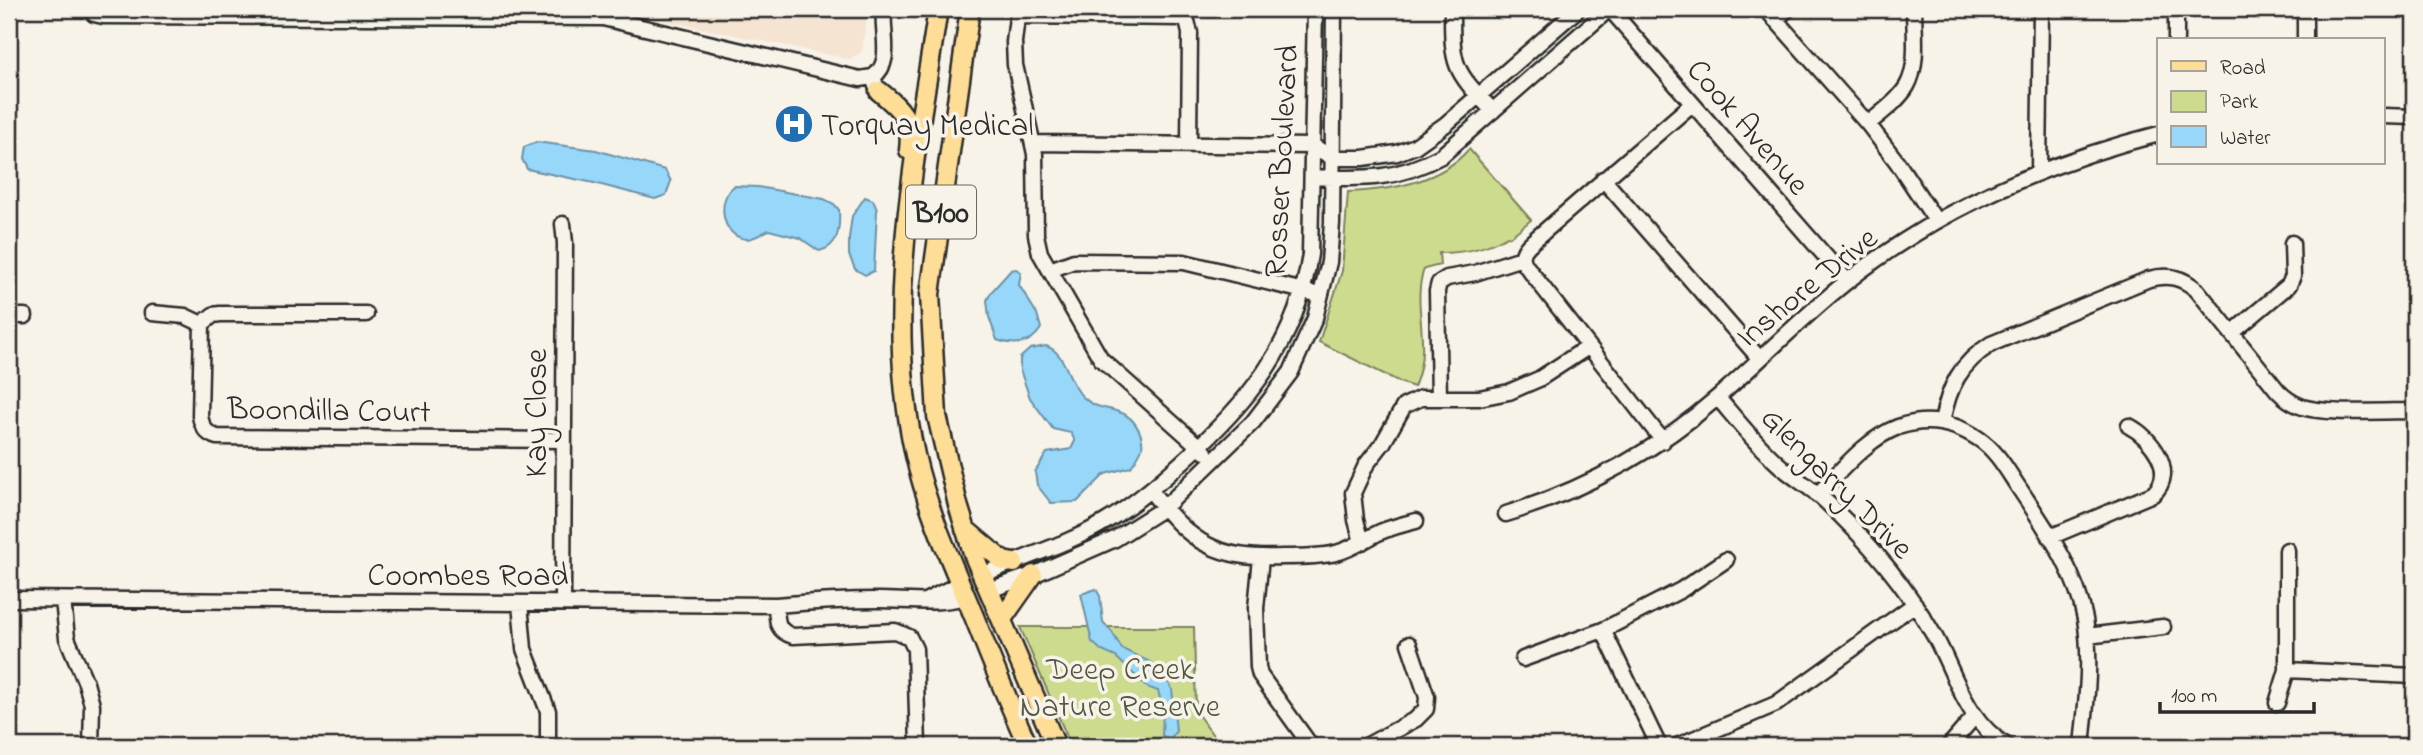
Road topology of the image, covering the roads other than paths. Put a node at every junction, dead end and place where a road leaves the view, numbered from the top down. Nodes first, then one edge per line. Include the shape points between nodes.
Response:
1 (884, 9) edge
2 (938, 9) edge
3 (970, 9) edge
4 (1315, 9) edge
5 (1334, 9) edge
6 (1452, 9) edge
7 (1578, 9) edge
8 (1609, 9) edge
9 (1788, 9) edge
10 (1914, 9) edge
11 (2040, 9) edge
12 (2176, 9) edge
13 (2305, 9) edge
14 (93, 12) edge
15 (1018, 12) edge
16 (477, 13) edge
17 (1770, 14) edge
18 (2176, 38) edge
19 (2305, 38) edge
20 (876, 84) junction
21 (1478, 96) junction
22 (1692, 104) junction
23 (1493, 111) junction
24 (2384, 116) edge
25 (2414, 117) edge
26 (1868, 124) junction
27 (2157, 135) edge
28 (1033, 143) junction
29 (1189, 145) junction
30 (1313, 146) junction
31 (1333, 158) junction
32 (2039, 170) junction
33 (1312, 177) junction
34 (1333, 178) junction
35 (1603, 179) junction
36 (1936, 220) junction
37 (563, 224) dead end
38 (907, 226) junction
39 (2292, 243) dead end
40 (1522, 258) junction
41 (1049, 270) junction
42 (1847, 281) junction
43 (1303, 292) junction
44 (1322, 295) junction
45 (152, 313) dead end
46 (366, 314) dead end
47 (9, 316) edge
48 (25, 316) dead end
49 (202, 324) junction
50 (2232, 333) junction
51 (1588, 347) junction
52 (1759, 358) junction
53 (1438, 398) junction
54 (1718, 398) junction
55 (2414, 411) edge
56 (1942, 422) junction
57 (2129, 426) dead end
58 (563, 440) junction
59 (1663, 441) junction
60 (1199, 447) junction
61 (1215, 461) junction
62 (1151, 491) junction
63 (1817, 495) junction
64 (1164, 508) junction
65 (1506, 514) dead end
66 (1416, 521) dead end
67 (965, 528) junction
68 (2050, 537) junction
69 (1363, 541) junction
70 (2287, 550) dead end
71 (1261, 558) junction
72 (1726, 560) dead end
73 (1014, 563) junction
74 (1033, 575) junction
75 (986, 582) junction
76 (962, 590) junction
77 (9, 599) edge
78 (63, 600) junction
79 (520, 603) junction
80 (563, 603) junction
81 (1914, 604) junction
82 (776, 605) junction
83 (1002, 620) junction
84 (2162, 627) dead end
85 (1603, 630) junction
86 (2087, 636) junction
87 (1409, 644) dead end
88 (1522, 659) dead end
89 (2287, 670) junction
90 (2414, 676) edge
91 (2277, 703) dead end
92 (1974, 718) junction
93 (92, 746) edge
94 (548, 746) edge
95 (918, 746) edge
96 (1028, 746) edge
97 (1056, 746) edge
98 (1311, 746) edge
99 (1366, 746) edge
100 (1659, 746) edge
101 (1676, 746) edge
102 (1949, 746) edge
103 (2007, 746) edge
104 (2082, 746) edge

1 - 20 street via 885,56
2 - 38 main road, B100
3 - 67 main road, B100 via 930,295 937,416
4 - 30 street, Rosser Boulevard
5 - 31 street, Rosser Boulevard
6 - 21 street via 1452,52 1462,77
7 - 21 street
8 - 22 street, Cook Avenue
8 - 23 street
9 - 17 street
10 - 26 street via 1914,66 1909,84
11 - 32 street
12 - 18 street
13 - 19 street
14 - 16 street
15 - 28 street via 1015,65
15 - 29 street via 1182,18 1190,33
16 - 20 street via 603,18
17 - 26 street
20 - 38 main road via 896,104 909,128 903,205
21 - 23 street
21 - 31 street via 1415,146 1382,156
22 - 35 street
22 - 42 street, Cook Avenue
23 - 34 street via 1423,166 1389,177
24 - 25 street
26 - 36 street
27 - 32 street, Inshore Drive
28 - 29 street
28 - 41 street via 1036,235
29 - 30 street
30 - 31 street
30 - 33 street, Rosser Boulevard
31 - 34 street, Rosser Boulevard
32 - 36 street, Inshore Drive
33 - 34 street
33 - 43 street, Rosser Boulevard via 1310,254
34 - 44 street, Rosser Boulevard via 1331,243
35 - 40 street via 1526,247
35 - 52 street
36 - 42 street, Inshore Drive
37 - 58 street, Kay Close
38 - 76 main road, B100 via 902,307 906,401 928,501
39 - 50 street via 2289,285
40 - 51 street
40 - 53 street via 1439,283
41 - 43 street via 1074,261 1184,262
41 - 60 street via 1101,359
42 - 52 street, Inshore Drive
43 - 44 street
43 - 60 street, Rosser Boulevard via 1273,362 1244,401
44 - 61 street, Rosser Boulevard via 1299,356 1281,387
45 - 49 street via 185,316
46 - 49 street via 220,314
47 - 48 street
49 - 58 street, Boondilla Court via 200,416 205,429 217,438
50 - 55 street via 2278,391 2302,407
50 - 56 street via 2190,284 2169,276 2149,279 1980,351 1952,385
51 - 53 street via 1539,379 1508,392 1479,398
51 - 59 street
52 - 54 street, Inshore Drive
53 - 69 street via 1421,398 1404,406 1366,464 1353,493
54 - 59 street, Inshore Drive
54 - 63 street, Glengarry Drive via 1776,462
56 - 63 street via 1912,424 1885,434
56 - 68 street via 1990,447
57 - 68 street via 2141,432 2160,458 2164,473 2159,488
58 - 80 street, Kay Close
59 - 65 street, Inshore Drive via 1585,484
60 - 61 street
60 - 62 street, Rosser Boulevard
61 - 64 street, Rosser Boulevard
62 - 64 street
62 - 73 street, Rosser Boulevard via 1103,523
63 - 81 street, Glengarry Drive via 1879,557
64 - 71 street via 1193,537 1220,552
64 - 74 street, Rosser Boulevard via 1115,539
66 - 69 street
67 - 73 main road via 1003,561
67 - 75 main road, B100
68 - 86 street via 2078,591
69 - 71 street via 1337,553
70 - 89 street
71 - 98 street via 1256,608 1260,675
72 - 85 street via 1681,590
73 - 75 street, Rosser Boulevard
74 - 75 street, Rosser Boulevard
74 - 83 main road
75 - 76 main road
75 - 83 main road, B100
76 - 82 street, Coombes Road via 927,600
76 - 96 main road, B100
77 - 78 street, Coombes Road
78 - 79 street, Coombes Road
78 - 93 street via 66,638 92,705
79 - 80 street, Coombes Road
79 - 94 street via 524,649 548,711
80 - 82 street, Coombes Road
81 - 92 street, Glengarry Drive
81 - 101 street via 1776,704
82 - 95 street via 777,625 793,636 895,631 909,636 915,649
83 - 97 main road, B100
84 - 86 street
85 - 88 street
85 - 100 street
86 - 104 street
87 - 99 street via 1427,697 1426,709
89 - 90 street
89 - 91 street
92 - 102 street
92 - 103 street, Glengarry Drive

